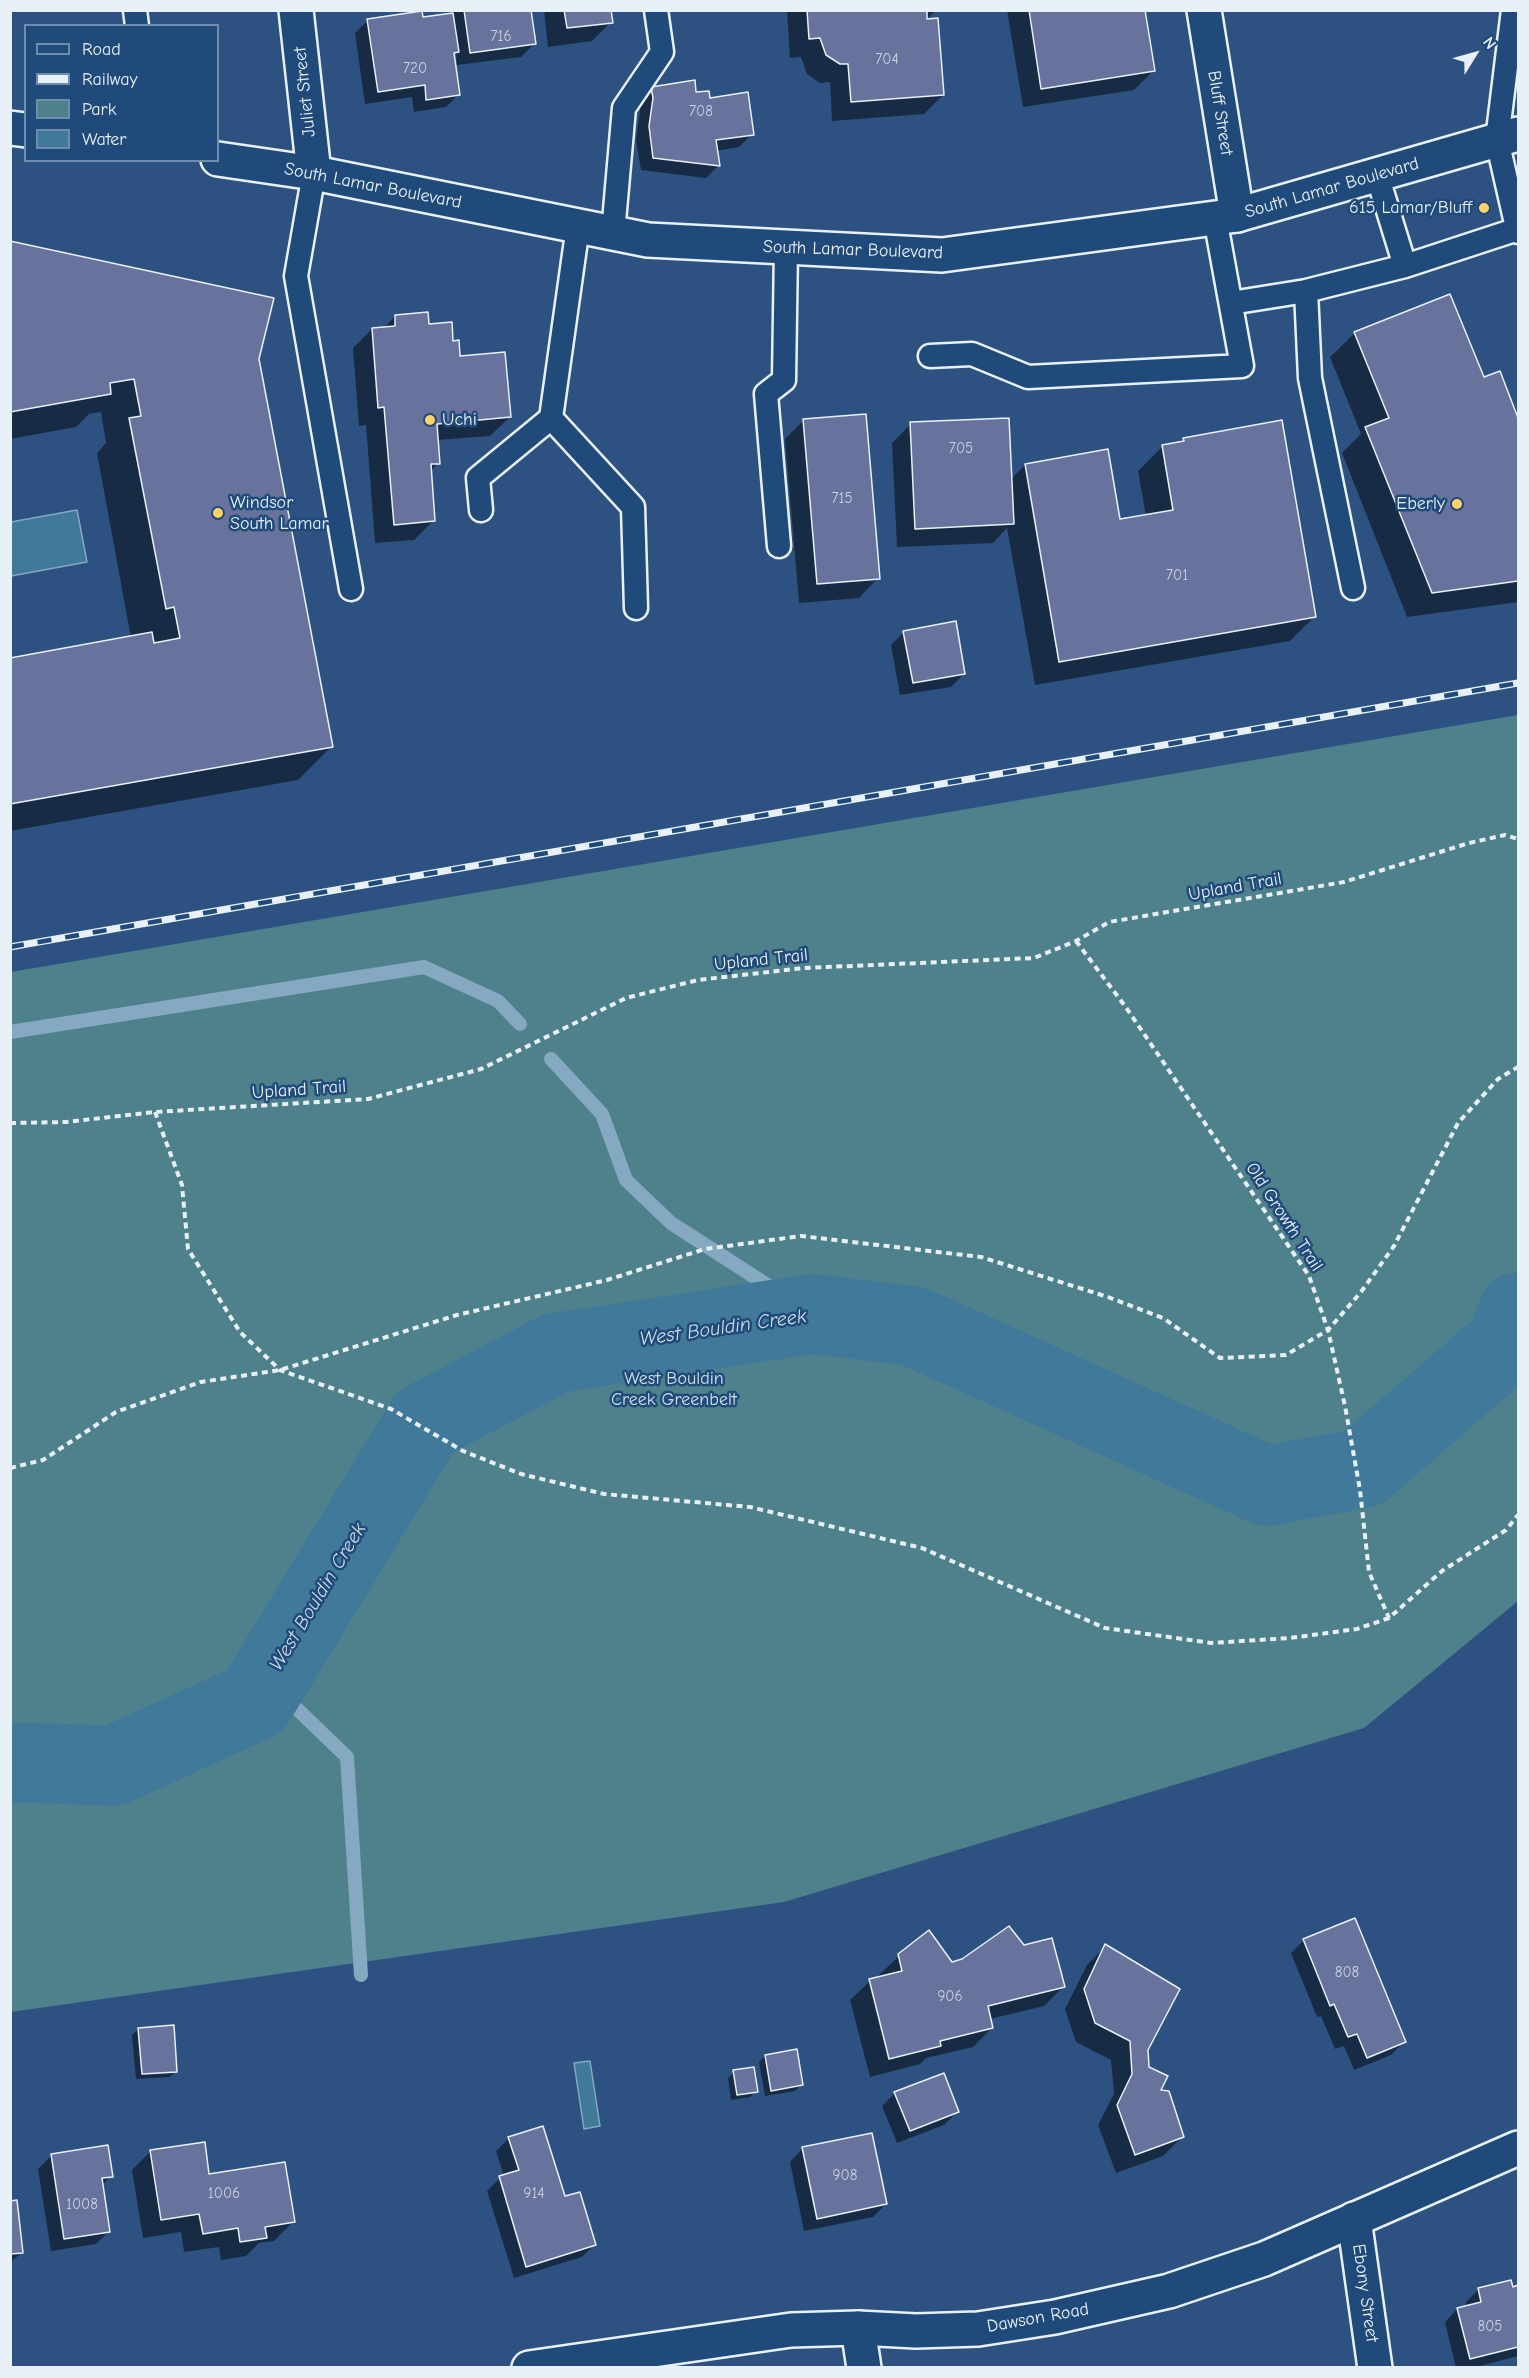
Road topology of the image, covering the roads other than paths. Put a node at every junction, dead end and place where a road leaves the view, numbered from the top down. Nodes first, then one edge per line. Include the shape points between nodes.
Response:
1 (296, 10) edge
2 (656, 10) edge
3 (1204, 10) edge
4 (1513, 10) edge
5 (1508, 137) edge
6 (219, 159) edge
7 (314, 173) junction
8 (1377, 175) junction
9 (1226, 216) junction
10 (578, 226) junction
11 (1518, 230) edge
12 (613, 233) junction
13 (786, 248) junction
14 (1405, 266) junction
15 (1306, 291) junction
16 (1231, 303) junction
17 (930, 356) dead end
18 (551, 417) junction
19 (482, 510) dead end
20 (779, 546) dead end
21 (1353, 588) dead end
22 (351, 590) dead end
23 (636, 608) dead end
24 (1518, 2148) edge
25 (1354, 2219) junction
26 (858, 2328) junction
27 (529, 2367) edge
28 (864, 2367) edge
29 (1375, 2367) edge

1 - 7 street, Juliet Street
2 - 12 lane via 662,52 624,108
3 - 9 street, Bluff Street
4 - 5 lane
5 - 8 street, South Lamar Boulevard
5 - 11 lane
6 - 7 street, South Lamar Boulevard
7 - 10 street, South Lamar Boulevard
7 - 22 lane via 296,276
8 - 9 street, South Lamar Boulevard
8 - 14 lane
9 - 13 street, South Lamar Boulevard via 942,255
9 - 16 lane
10 - 12 street, South Lamar Boulevard
10 - 18 lane
11 - 14 lane
12 - 13 street, South Lamar Boulevard via 648,240
13 - 20 lane via 784,380 766,394
14 - 15 lane
15 - 16 lane
15 - 21 lane via 1310,378
16 - 17 lane via 1242,366 1028,377 972,354
18 - 19 lane via 478,478
18 - 23 lane via 633,507
24 - 25 street, Dawson Road
25 - 26 street, Dawson Road via 1264,2259 1180,2287 1055,2317 978,2329
25 - 29 street, Ebony Street
26 - 27 street, Dawson Road via 791,2330
26 - 28 street

